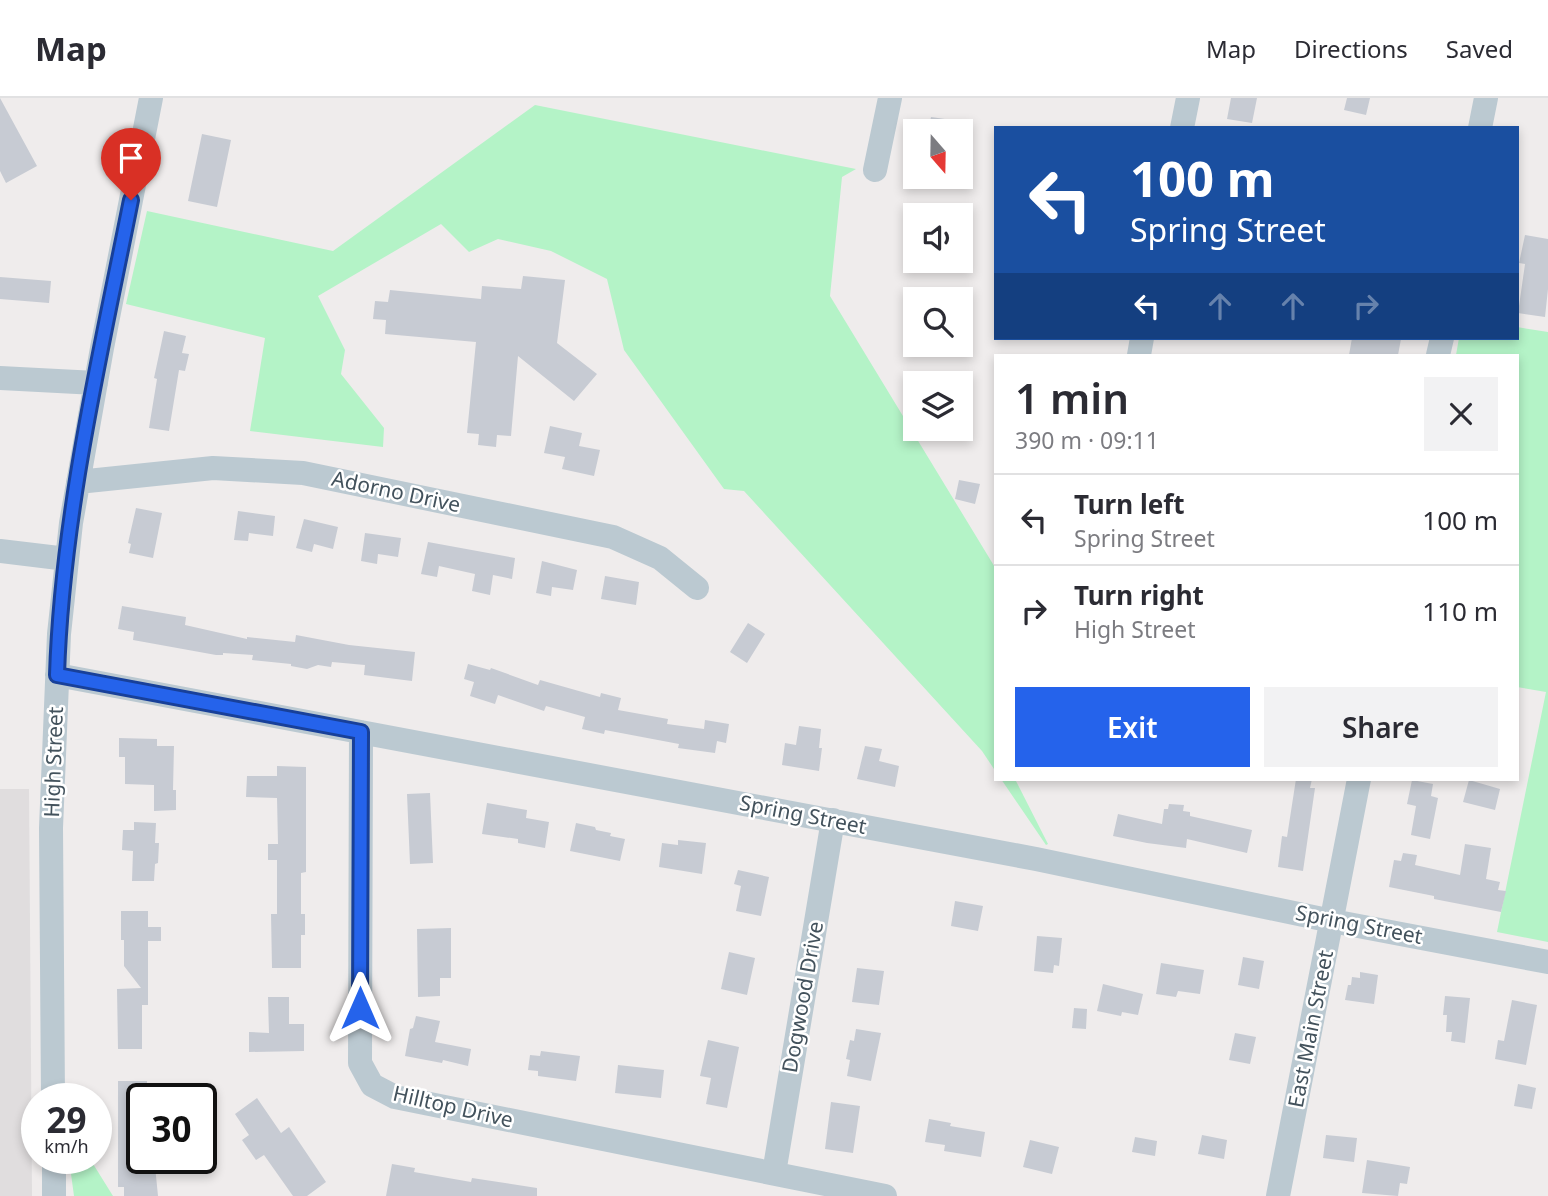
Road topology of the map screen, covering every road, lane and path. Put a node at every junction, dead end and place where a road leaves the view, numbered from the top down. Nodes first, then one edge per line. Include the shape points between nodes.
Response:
1 (152, 98) edge
2 (890, 98) edge
3 (1188, 98) edge
4 (1486, 98) edge
5 (1182, 126) edge
6 (1480, 126) edge
7 (875, 170) dead end
8 (0, 378) edge
9 (96, 383) junction
10 (78, 482) junction
11 (0, 551) edge
12 (67, 559) junction
13 (697, 588) dead end
14 (57, 675) junction
15 (361, 732) junction
16 (1359, 781) edge
17 (833, 820) junction
18 (1332, 920) junction
19 (1548, 962) edge
20 (53, 1083) edge
21 (774, 1173) junction
22 (54, 1174) edge
23 (54, 1196) edge
24 (885, 1196) edge
25 (1278, 1196) edge

1 - 9 street, High Street
2 - 7 street
3 - 5 street
4 - 6 street
8 - 9 street
9 - 10 street, High Street
10 - 12 street, High Street
10 - 13 street, Adorno Drive via 213,468 303,473 613,537 660,558
11 - 12 street
12 - 14 street, High Street
14 - 15 street, Spring Street
14 - 20 street, High Street via 51,828
15 - 17 street, Spring Street
15 - 21 street, Hilltop Drive via 360,1063 372,1085 395,1097
16 - 18 street, East Main Street
17 - 18 street, Spring Street
17 - 21 street, Dogwood Drive
18 - 19 street, Spring Street
18 - 25 street, East Main Street
21 - 24 street, Hilltop Drive
22 - 23 street

